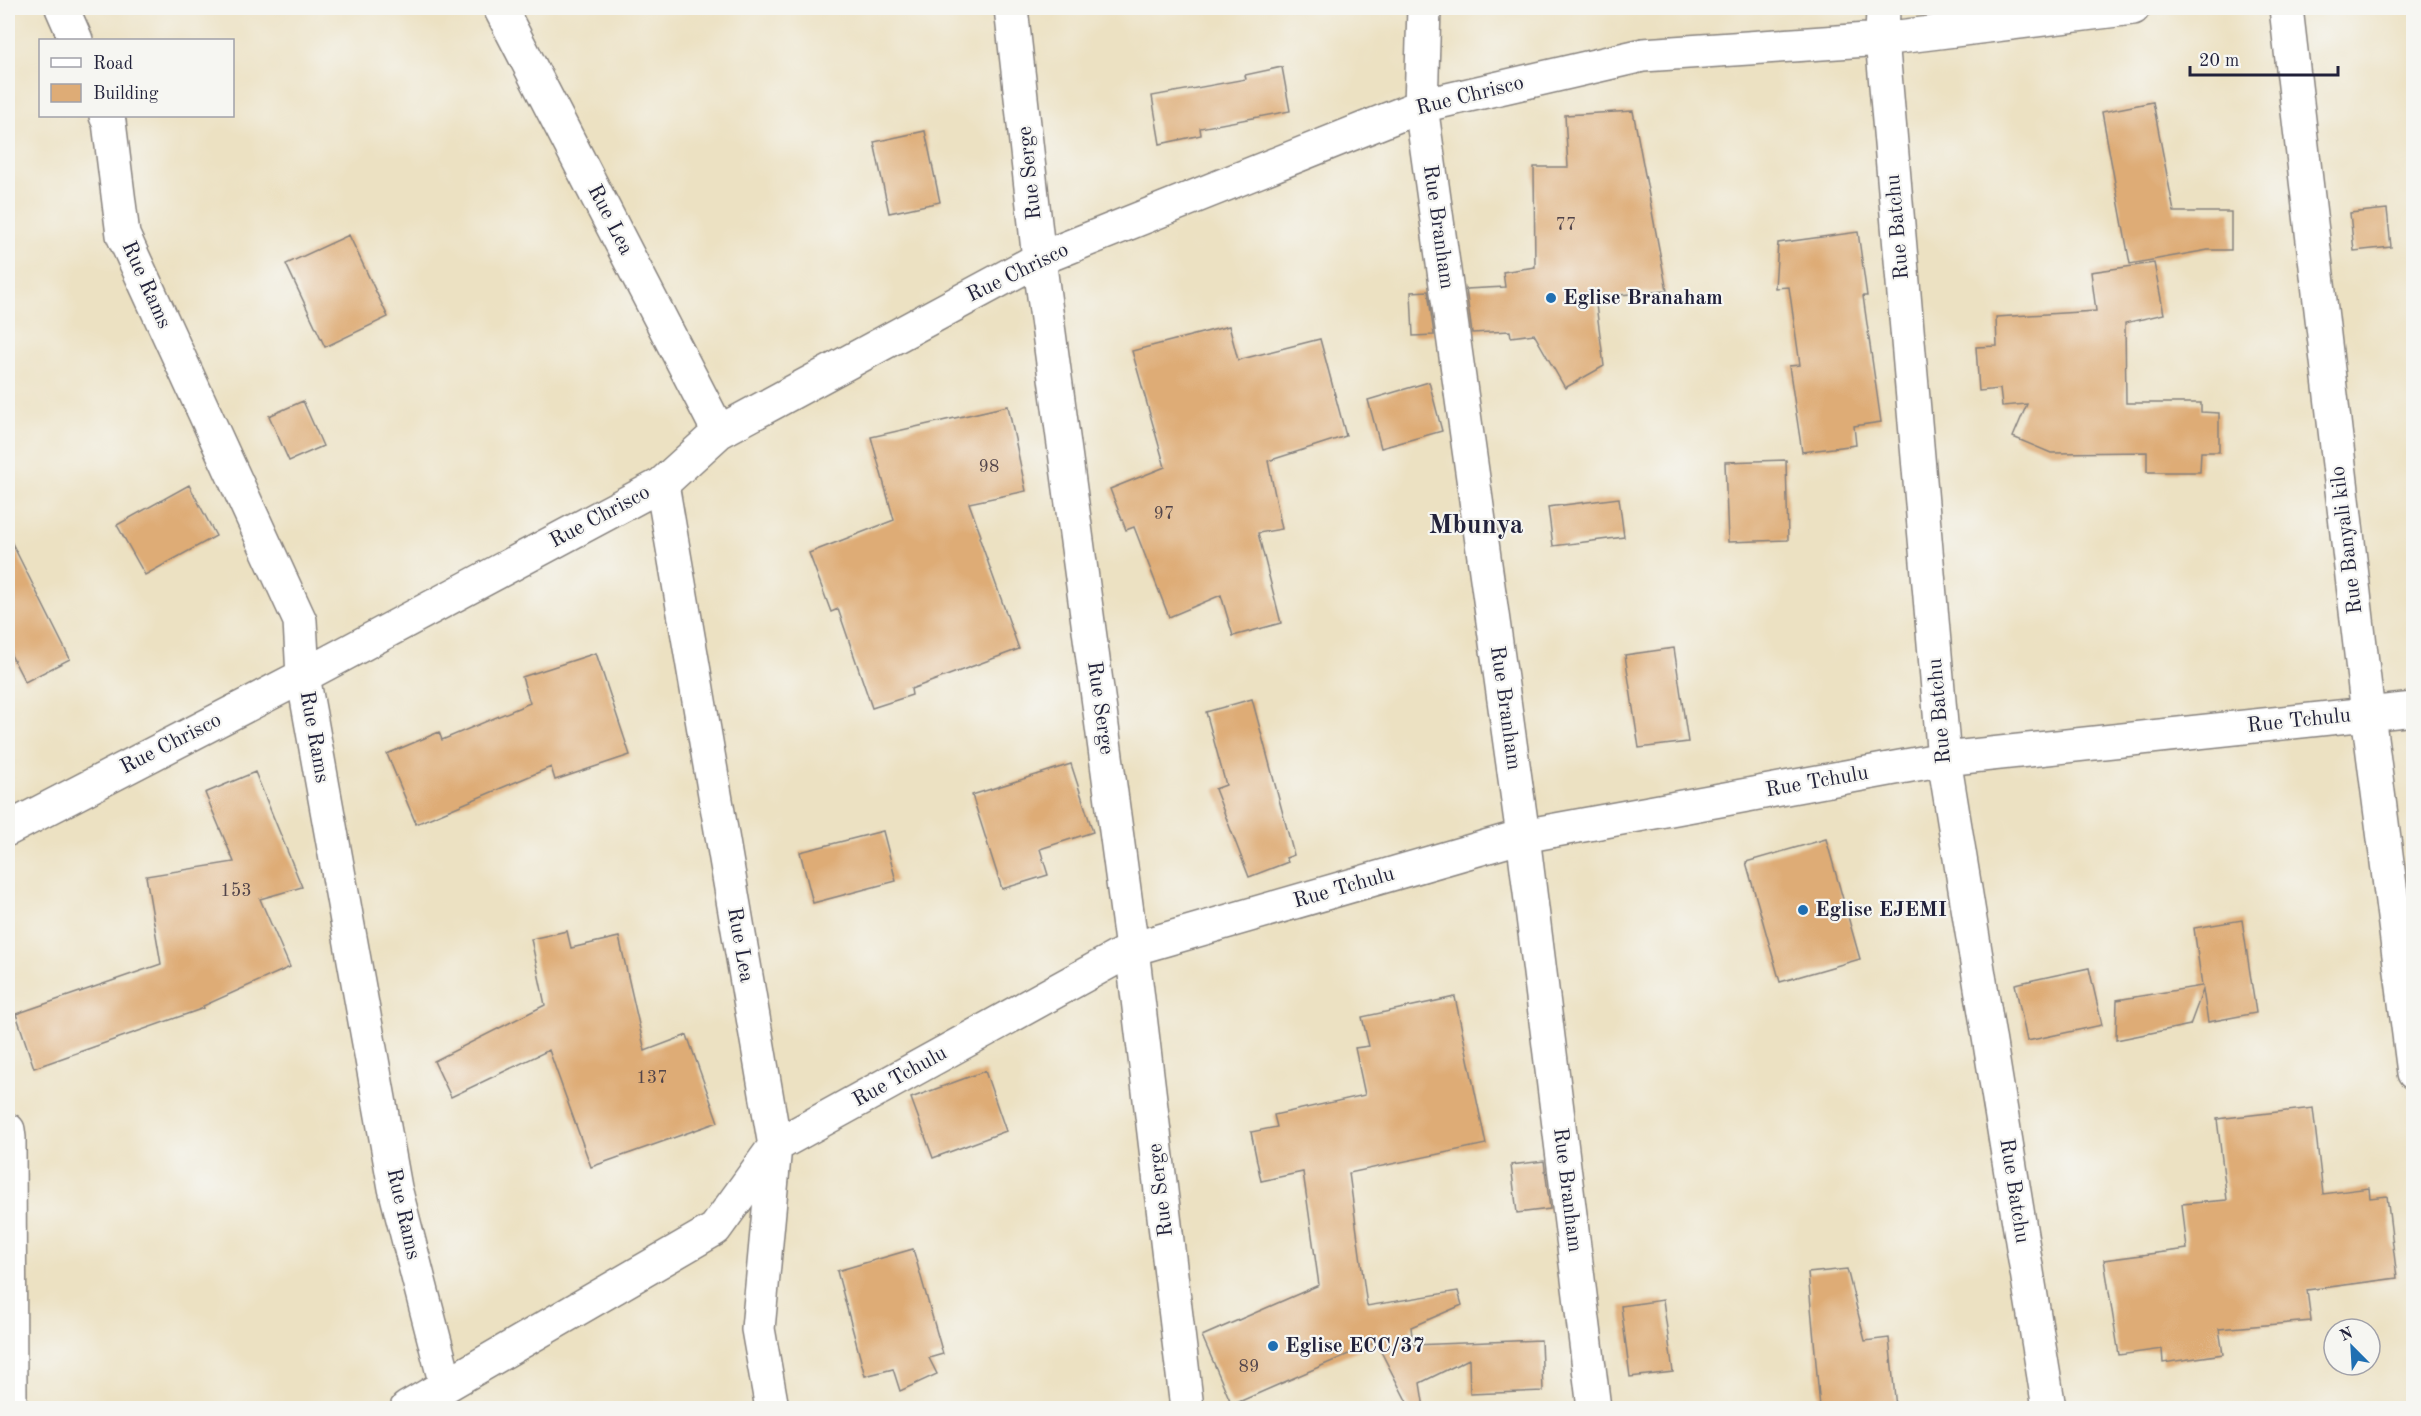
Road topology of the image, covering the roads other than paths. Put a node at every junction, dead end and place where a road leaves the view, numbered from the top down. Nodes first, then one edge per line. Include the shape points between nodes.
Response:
1 (62, 8) edge
2 (500, 8) edge
3 (1011, 8) edge
4 (1424, 8) edge
5 (2133, 8) edge
6 (2286, 8) edge
7 (1882, 23) edge
8 (76, 39) edge
9 (1421, 106) junction
10 (106, 117) edge
11 (1039, 259) junction
12 (719, 432) junction
13 (662, 484) junction
14 (303, 676) junction
15 (2414, 709) edge
16 (2368, 714) junction
17 (1944, 759) junction
18 (8, 829) edge
19 (1523, 836) junction
20 (1132, 949) junction
21 (2414, 1072) edge
22 (8, 1130) edge
23 (775, 1146) junction
24 (446, 1385) junction
25 (10, 1408) edge
26 (407, 1408) edge
27 (772, 1408) edge
28 (1187, 1408) edge
29 (1594, 1408) edge
30 (2049, 1408) edge

1 - 8 street
2 - 12 street, Rue Lea
3 - 11 street, Rue Serge
4 - 9 street, Rue Branham
5 - 7 street, Rue Chrisco
6 - 16 street, Rue Banyali kilo
7 - 9 street, Rue Chrisco via 1643,55
7 - 17 street, Rue Batchu
9 - 11 street, Rue Chrisco
9 - 19 street, Rue Branham
10 - 14 street, Rue Rams via 123,235 300,621
11 - 12 street, Rue Chrisco
11 - 20 street, Rue Serge
12 - 13 street, Rue Chrisco
13 - 14 street, Rue Chrisco
13 - 23 street, Rue Lea
14 - 18 street, Rue Chrisco
14 - 24 street, Rue Rams via 395,1188
15 - 16 street, Rue Tchulu
16 - 17 street, Rue Tchulu
16 - 21 street, Rue Banyali kilo
17 - 19 street, Rue Tchulu
17 - 30 street, Rue Batchu
19 - 20 street, Rue Tchulu
19 - 29 street, Rue Branham
20 - 23 street, Rue Tchulu
20 - 28 street, Rue Serge
22 - 25 street
23 - 24 street, Rue Tchulu via 715,1229
23 - 27 street, Rue Lea via 758,1329
24 - 26 street, Rue Tchulu

